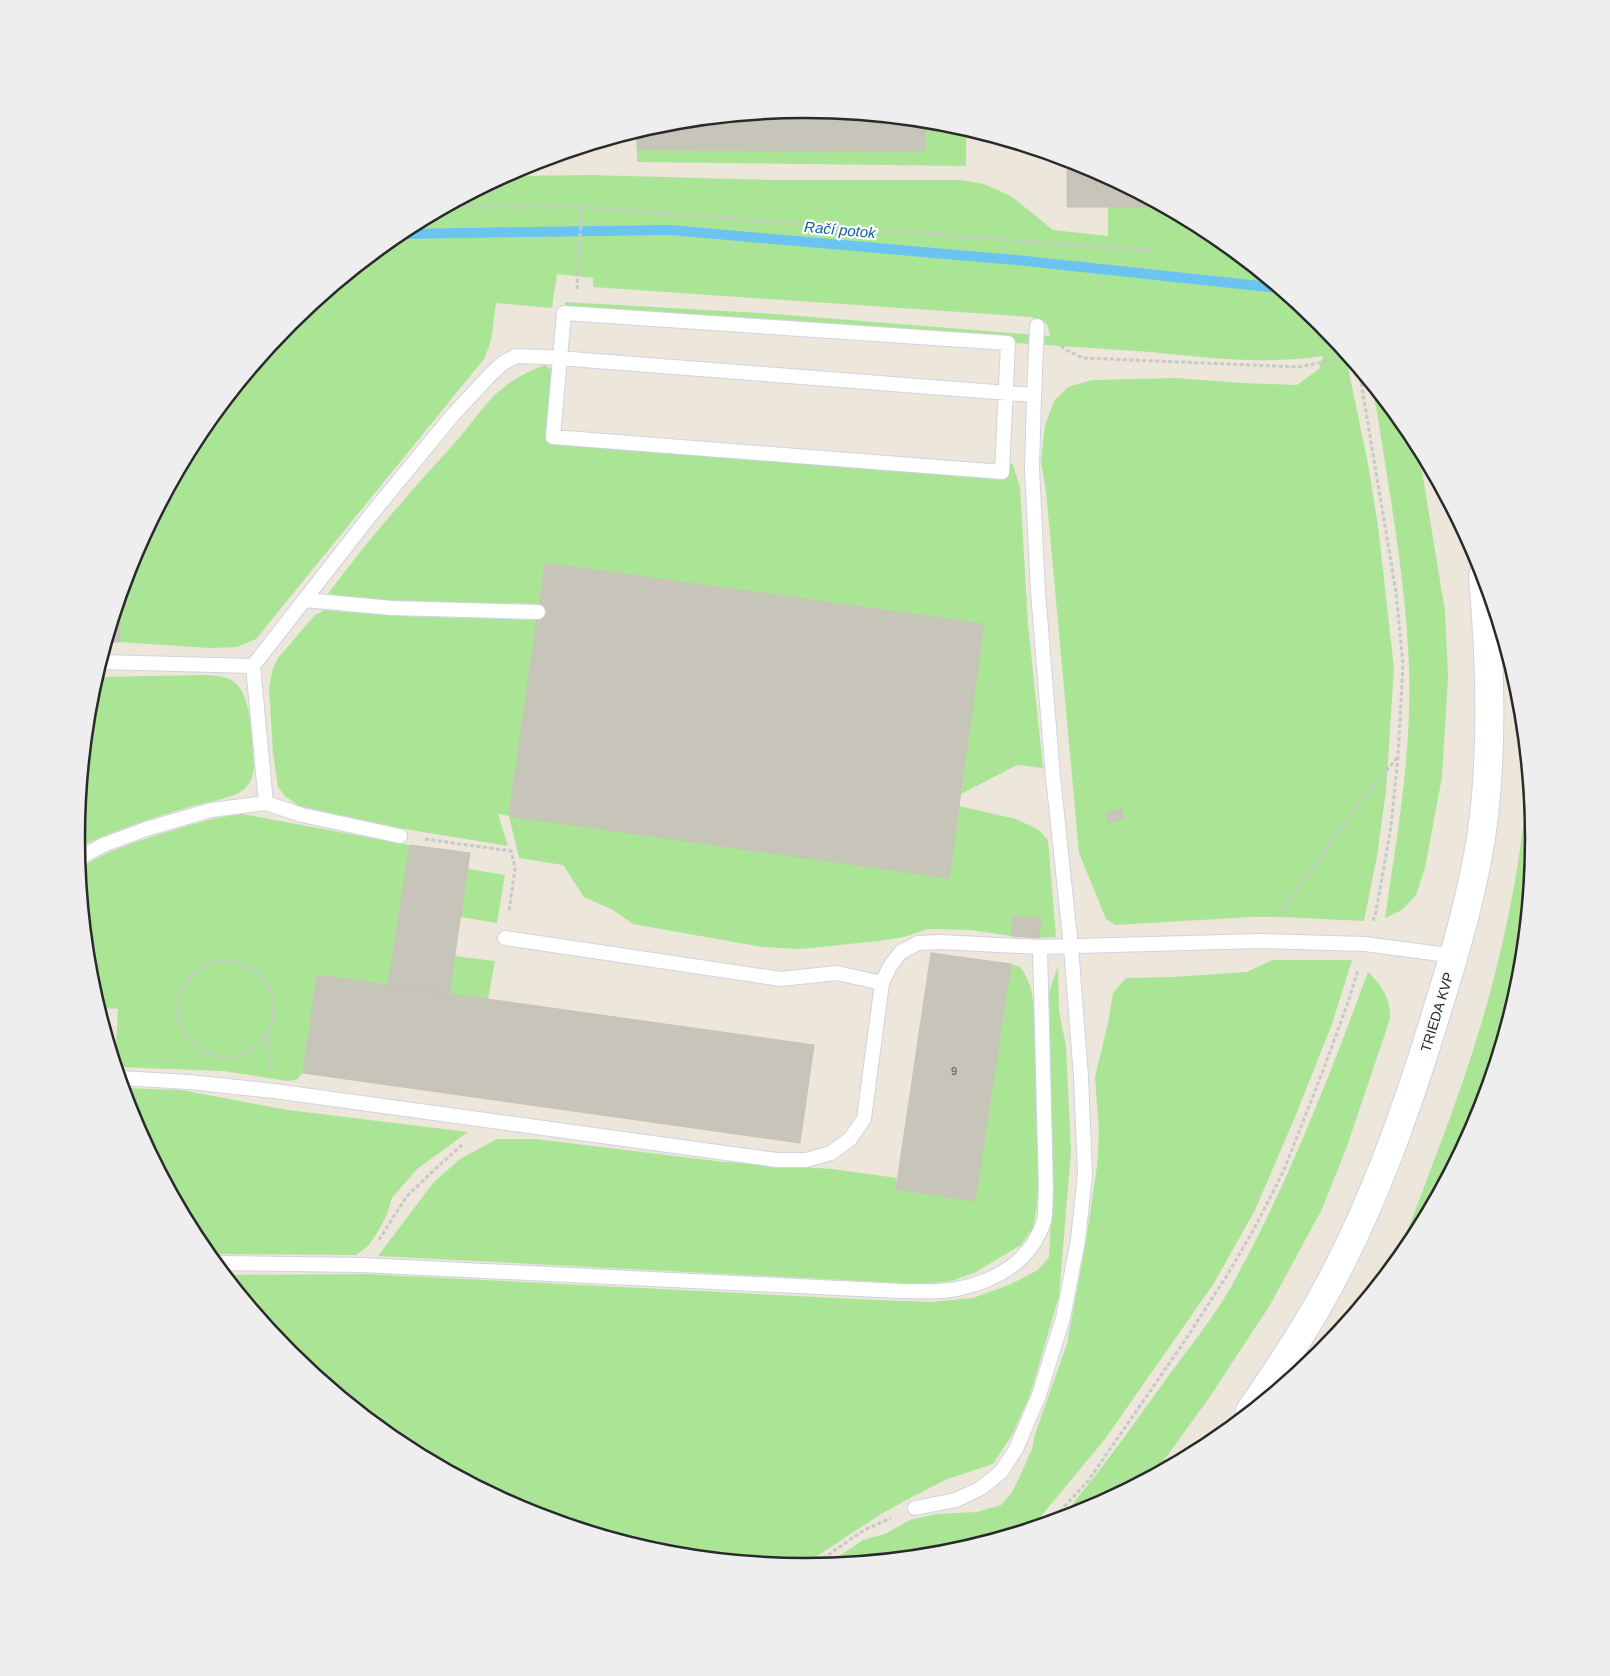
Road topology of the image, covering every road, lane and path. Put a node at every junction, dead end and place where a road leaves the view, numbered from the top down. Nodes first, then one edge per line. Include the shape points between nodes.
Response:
1 (458, 207) edge
2 (582, 207) junction
3 (1155, 251) dead end
4 (576, 293) dead end
5 (1037, 326) joint
6 (560, 358) junction
7 (1342, 358) edge
8 (1006, 394) junction
9 (1034, 395) junction
10 (305, 600) junction
11 (1485, 602) edge
12 (538, 612) dead end
13 (108, 662) edge
14 (253, 666) junction
15 (1398, 757) dead end
16 (266, 803) junction
17 (400, 836) joint
18 (86, 855) edge
19 (505, 938) joint
20 (1260, 941) junction
21 (1040, 947) junction
22 (1071, 947) junction
23 (1455, 956) junction
24 (882, 983) junction
25 (179, 1020) joint
26 (127, 1078) edge
27 (501, 1122) junction
28 (225, 1263) edge
29 (362, 1265) junction
30 (1262, 1394) edge
31 (915, 1508) joint
32 (825, 1557) edge

1 - 2 path
2 - 3 path
2 - 4 path
5 - 7 path via 1066,350 1083,358 1299,367
5 - 9 lane
6 - 8 lane
6 - 8 lane via 564,313 1008,343
6 - 8 lane via 553,437 1002,472
6 - 10 lane via 516,356 490,374 369,517
8 - 9 lane
9 - 22 lane via 1032,468 1038,592
10 - 12 lane via 392,608
10 - 14 lane
11 - 23 street, TRIEDA KVP via 1490,734 1484,817
13 - 14 lane
14 - 16 lane
15 - 20 path via 1359,804
16 - 17 lane via 302,815
16 - 18 lane via 211,810 164,823 102,845
17 - 19 path via 511,851 515,868
19 - 24 lane via 781,979 837,974
20 - 22 lane
20 - 23 lane via 1365,944
21 - 22 lane
21 - 24 lane via 918,943 901,952
21 - 29 lane via 1044,1219 1035,1242 1024,1257 1005,1271 962,1288 925,1291
22 - 31 lane via 1085,1175 1078,1240 1063,1318 1039,1395 1016,1449 1001,1472 981,1488 956,1500
23 - 30 street, TRIEDA KVP via 1414,1086 1362,1218 1326,1291
24 - 27 lane via 864,1120 850,1139 831,1153 806,1160 777,1160
25 - 25 path via 195,1046 209,1054 224,1057 240,1055 265,1037 272,1023 274,1007 270,991 250,967 219,961 204,966 182,989 178,1004
26 - 27 lane via 274,1091
27 - 29 path via 459,1146 406,1197
28 - 29 lane
31 - 32 path via 864,1530

